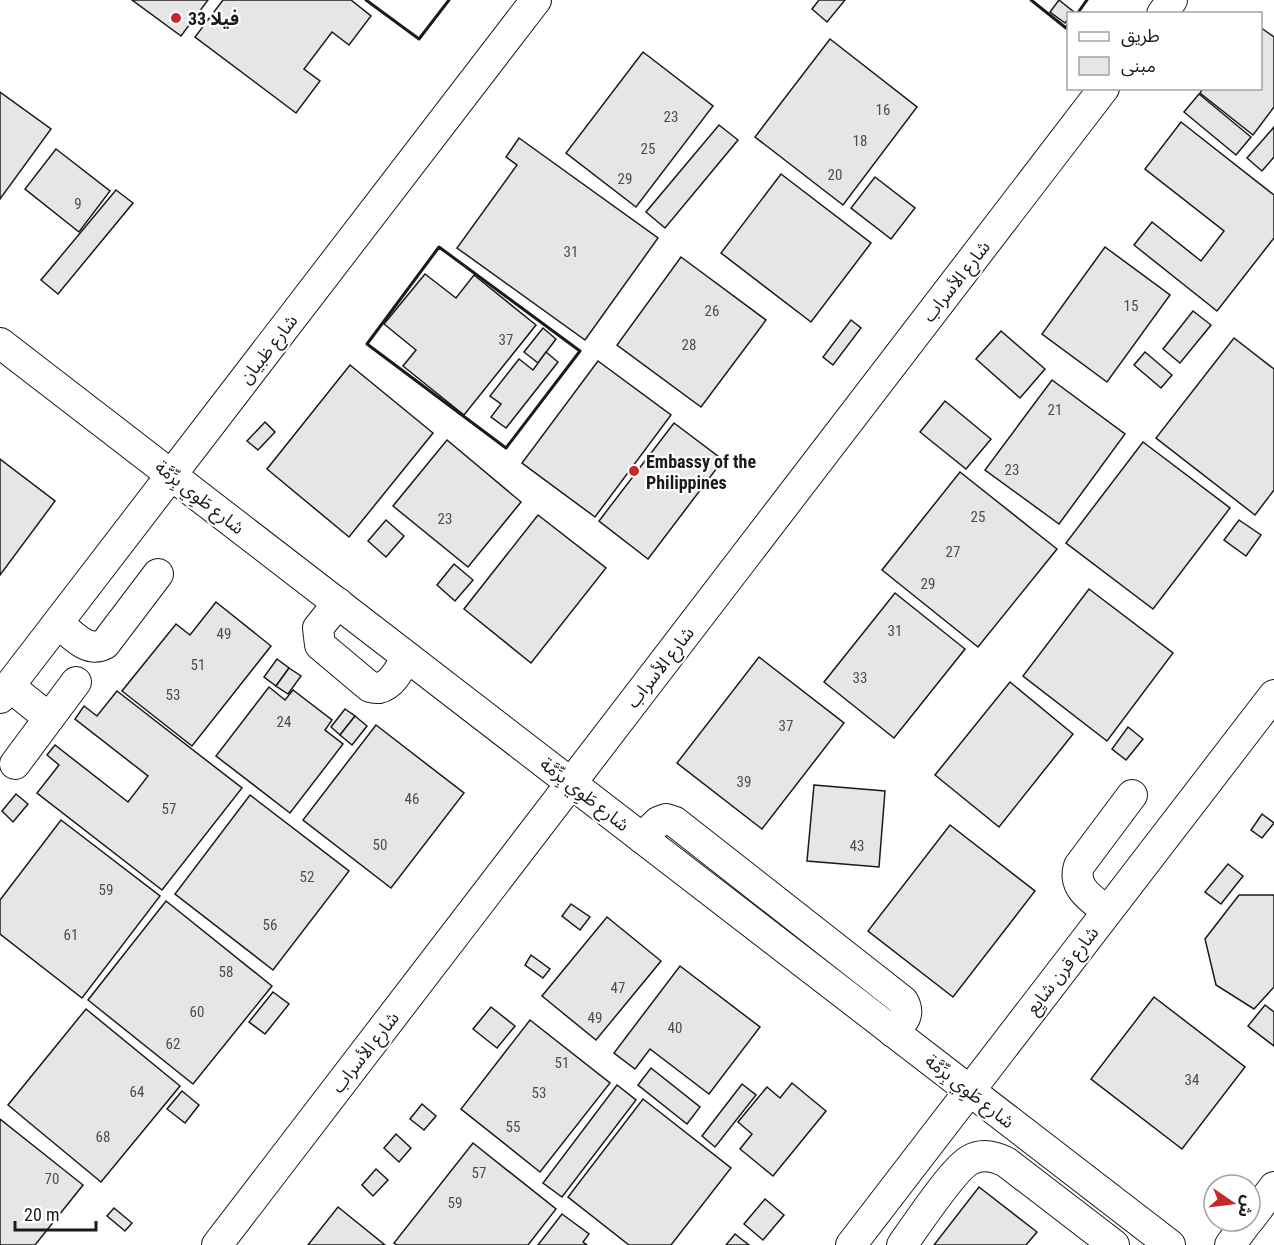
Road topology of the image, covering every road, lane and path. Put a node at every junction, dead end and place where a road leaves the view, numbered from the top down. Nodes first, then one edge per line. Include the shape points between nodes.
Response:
1 (536, 0) edge
2 (1102, 90) edge
3 (0, 343) edge
4 (171, 475) junction
5 (101, 567) junction
6 (158, 574) dead end
7 (139, 600) junction
8 (338, 603) junction
9 (58, 622) junction
10 (407, 657) junction
11 (76, 682) dead end
12 (4, 692) edge
13 (1274, 695) edge
14 (49, 718) junction
15 (15, 764) dead end
16 (571, 783) junction
17 (1132, 795) dead end
18 (1094, 846) junction
19 (1133, 878) junction
20 (1107, 911) junction
21 (969, 1091) junction
22 (1091, 1185) junction
23 (1274, 1188) edge
24 (1262, 1203) edge
25 (1071, 1212) junction
26 (1239, 1233) edge
27 (217, 1245) edge
28 (850, 1245) edge
29 (902, 1245) edge
30 (1114, 1245) edge
31 (1170, 1245) edge
32 (1230, 1245) edge

1 - 4 street, شارع ظبيان
2 - 16 street, شارع الأسراب
3 - 4 street, شارع طَوِي بِرِّمَّة
4 - 5 street, شارع ظبيان
4 - 8 street, شارع طَوِي بِرِّمَّة
5 - 7 street
5 - 9 street, شارع ظبيان
6 - 7 street
7 - 9 street via 100,647 87,646
8 - 10 street, شارع طَوِي بِرِّمَّة
8 - 10 street via 318,628 320,645 370,687 387,685
9 - 12 street, شارع ظبيان
10 - 16 street, شارع طَوِي بِرِّمَّة
11 - 14 street
12 - 14 street
13 - 19 street, شارع قرن شايِع
14 - 15 street
16 - 21 street, شارع طَوِي بِرِّمَّة
16 - 27 street, شارع الأسراب
17 - 18 street
18 - 19 street
18 - 20 street via 1079,866 1077,880 1085,893
19 - 20 street, شارع قرن شايِع
20 - 21 street, شارع قرن شايِع
21 - 22 street, شارع طَوِي بِرِّمَّة
21 - 28 street, شارع قرن شايِع
22 - 25 street
22 - 31 street, شارع طَوِي بِرِّمَّة
23 - 24 street
25 - 29 street via 1006,1162 997,1157 978,1157 961,1166
25 - 30 street
26 - 32 street

